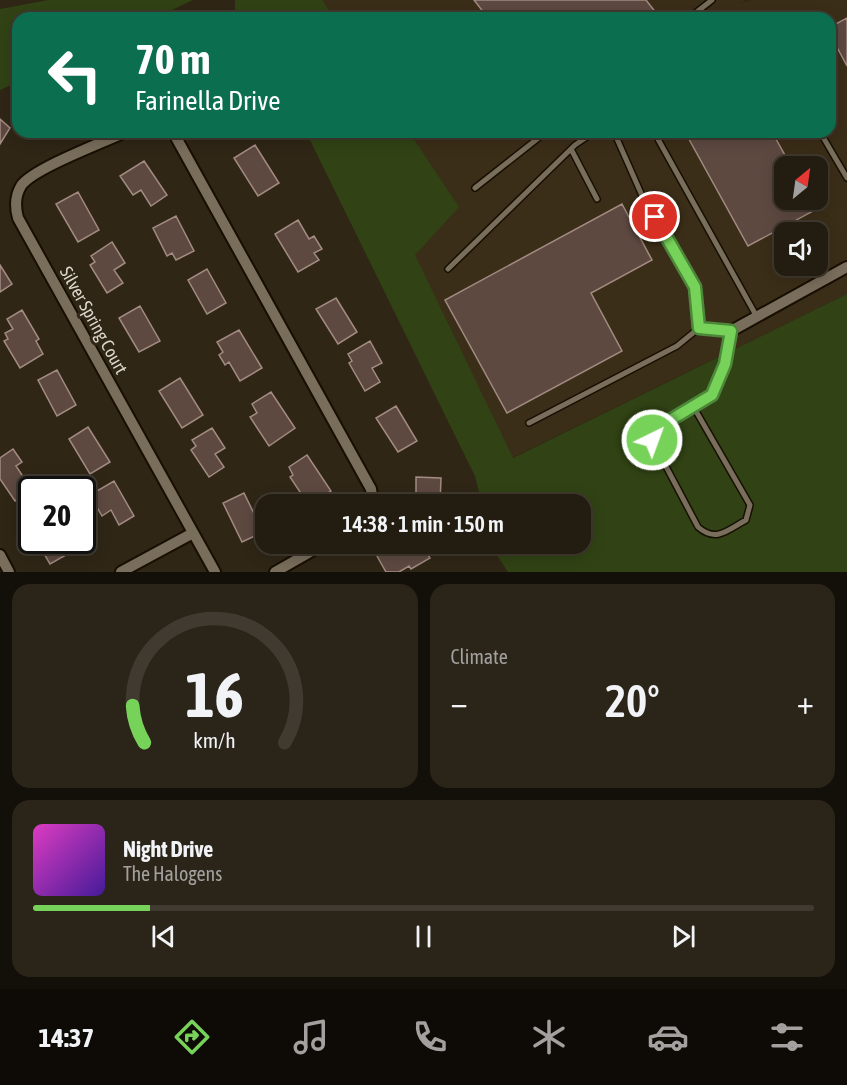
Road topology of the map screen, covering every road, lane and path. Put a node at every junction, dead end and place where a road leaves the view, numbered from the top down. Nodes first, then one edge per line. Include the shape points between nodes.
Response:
1 (712, 0) edge
2 (697, 12) edge
3 (113, 138) edge
4 (175, 138) edge
5 (538, 138) edge
6 (586, 138) edge
7 (617, 138) edge
8 (657, 138) edge
9 (824, 138) edge
10 (571, 149) junction
11 (847, 178) edge
12 (475, 188) dead end
13 (597, 199) dead end
14 (847, 267) edge
15 (448, 269) dead end
16 (757, 317) junction
17 (699, 328) junction
18 (731, 331) junction
19 (693, 406) junction
20 (529, 423) dead end
21 (371, 494) edge
22 (193, 533) junction
23 (307, 554) edge
24 (0, 555) edge
25 (9, 572) edge
26 (121, 572) edge
27 (215, 572) edge
28 (275, 572) edge

1 - 2 lane
3 - 22 street, Silver Spring Court via 34,174 20,187 16,209
4 - 21 street
5 - 12 lane
6 - 10 lane
7 - 17 lane via 644,200 695,287
8 - 16 lane
9 - 11 lane
10 - 13 lane
10 - 15 lane
14 - 16 street
16 - 18 street
17 - 18 street
17 - 20 lane via 677,346
18 - 19 lane via 718,384 712,395
19 - 19 lane via 657,428 652,440 698,527 716,537 746,520 750,506
22 - 26 street
22 - 27 street, Silver Spring Court
23 - 28 street
24 - 25 street

